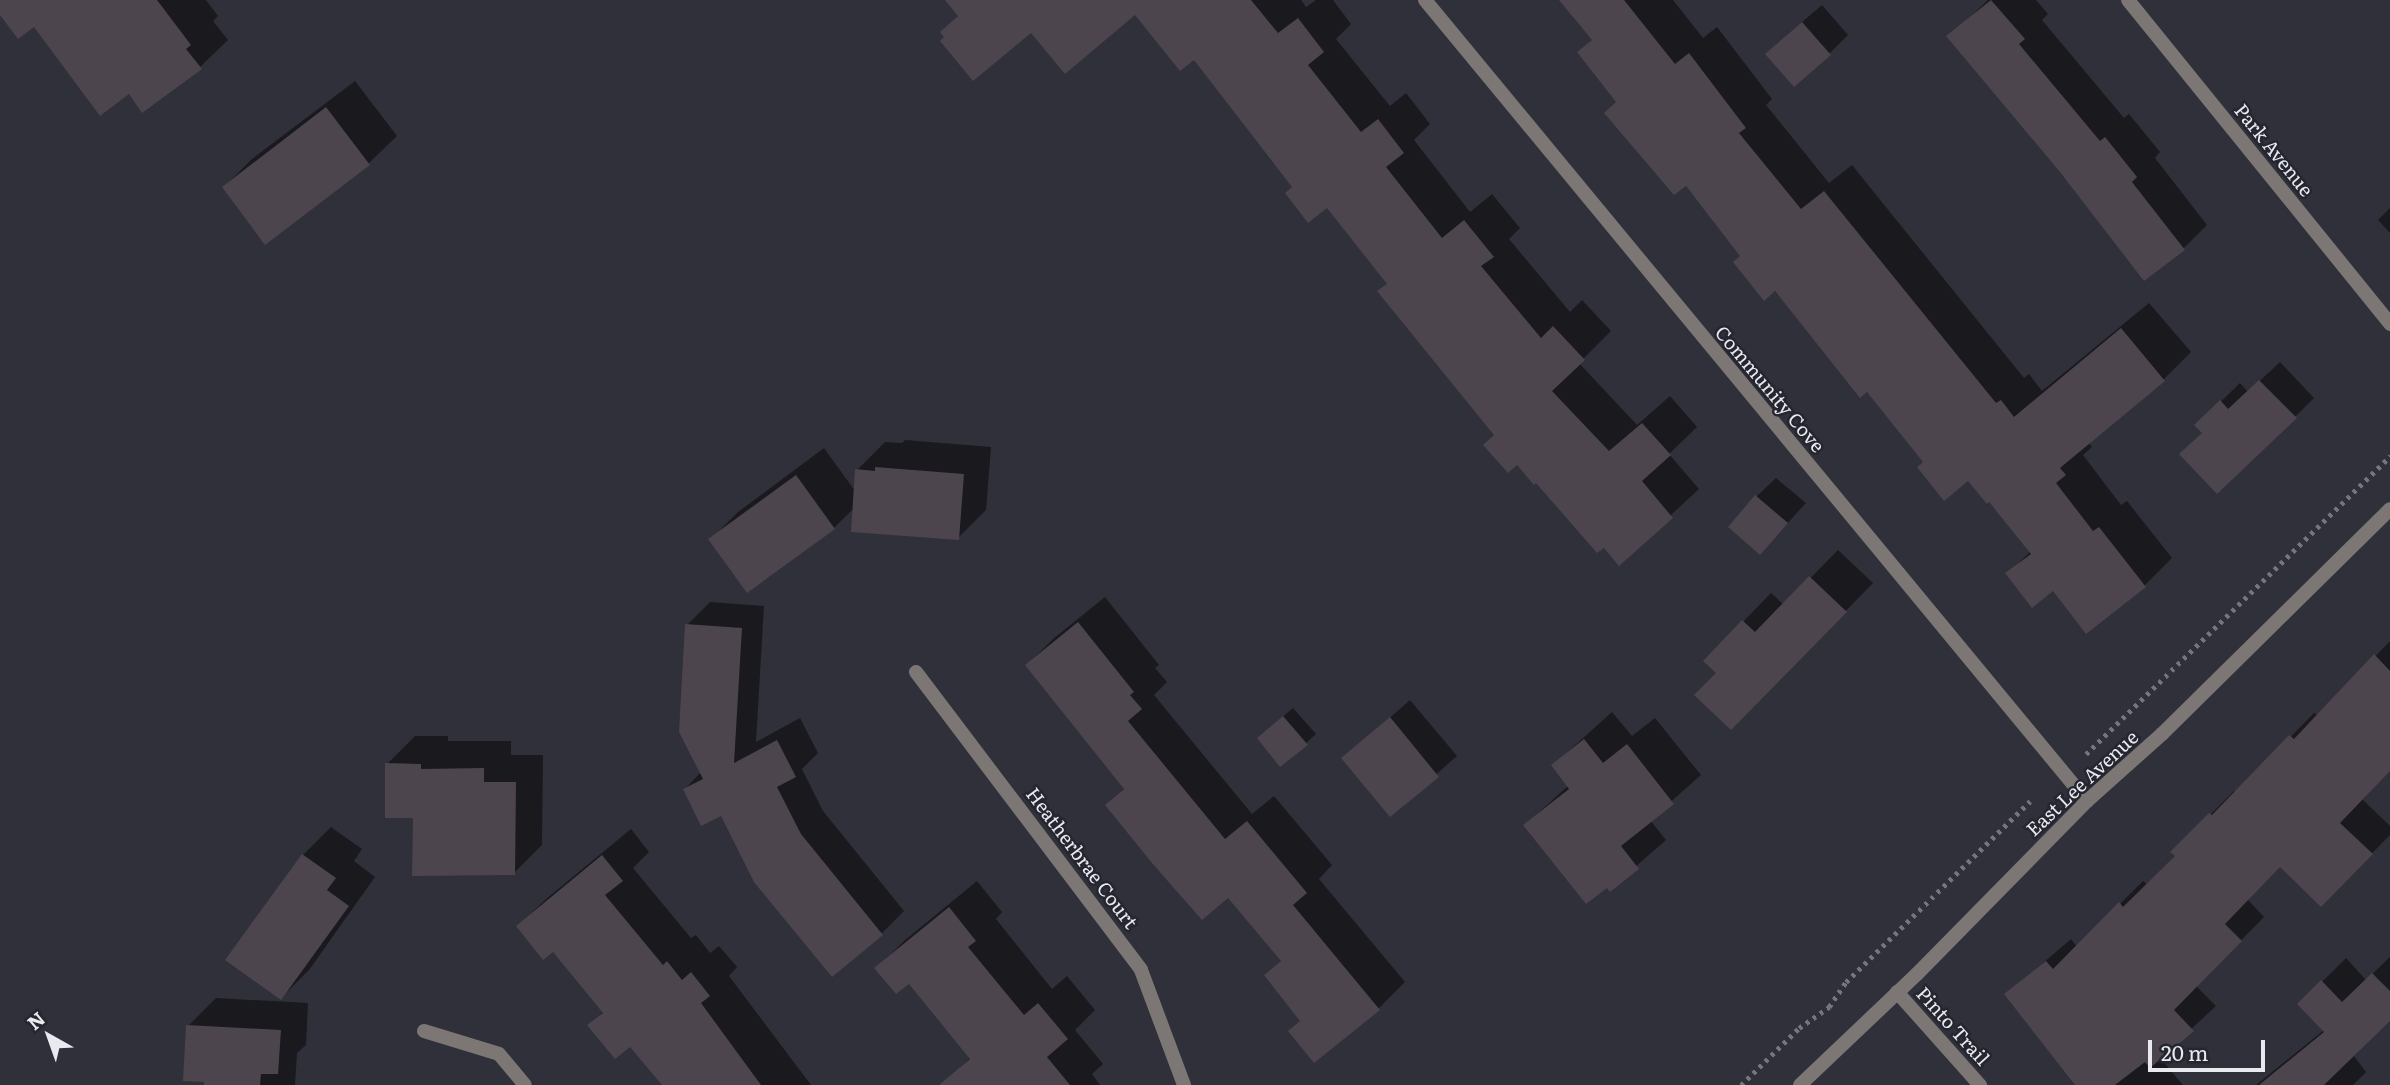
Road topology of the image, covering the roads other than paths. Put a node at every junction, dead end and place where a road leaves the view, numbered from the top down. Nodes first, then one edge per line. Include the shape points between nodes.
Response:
1 (1424, 0) edge
2 (2128, 0) edge
3 (2390, 324) edge
4 (2390, 509) edge
5 (916, 672) dead end
6 (2087, 801) junction
7 (1898, 992) junction
8 (424, 1031) dead end
9 (525, 1085) edge
10 (1184, 1085) edge
11 (1800, 1085) edge
12 (1980, 1085) edge

1 - 6 street, Community Cove
2 - 3 street, Park Avenue
4 - 6 street, East Lee Avenue via 2162,734
5 - 10 street, Heatherbrae Court via 1141,970
6 - 7 street, East Lee Avenue
7 - 11 street, East Lee Avenue
7 - 12 street, Pinto Trail
8 - 9 street via 499,1054

